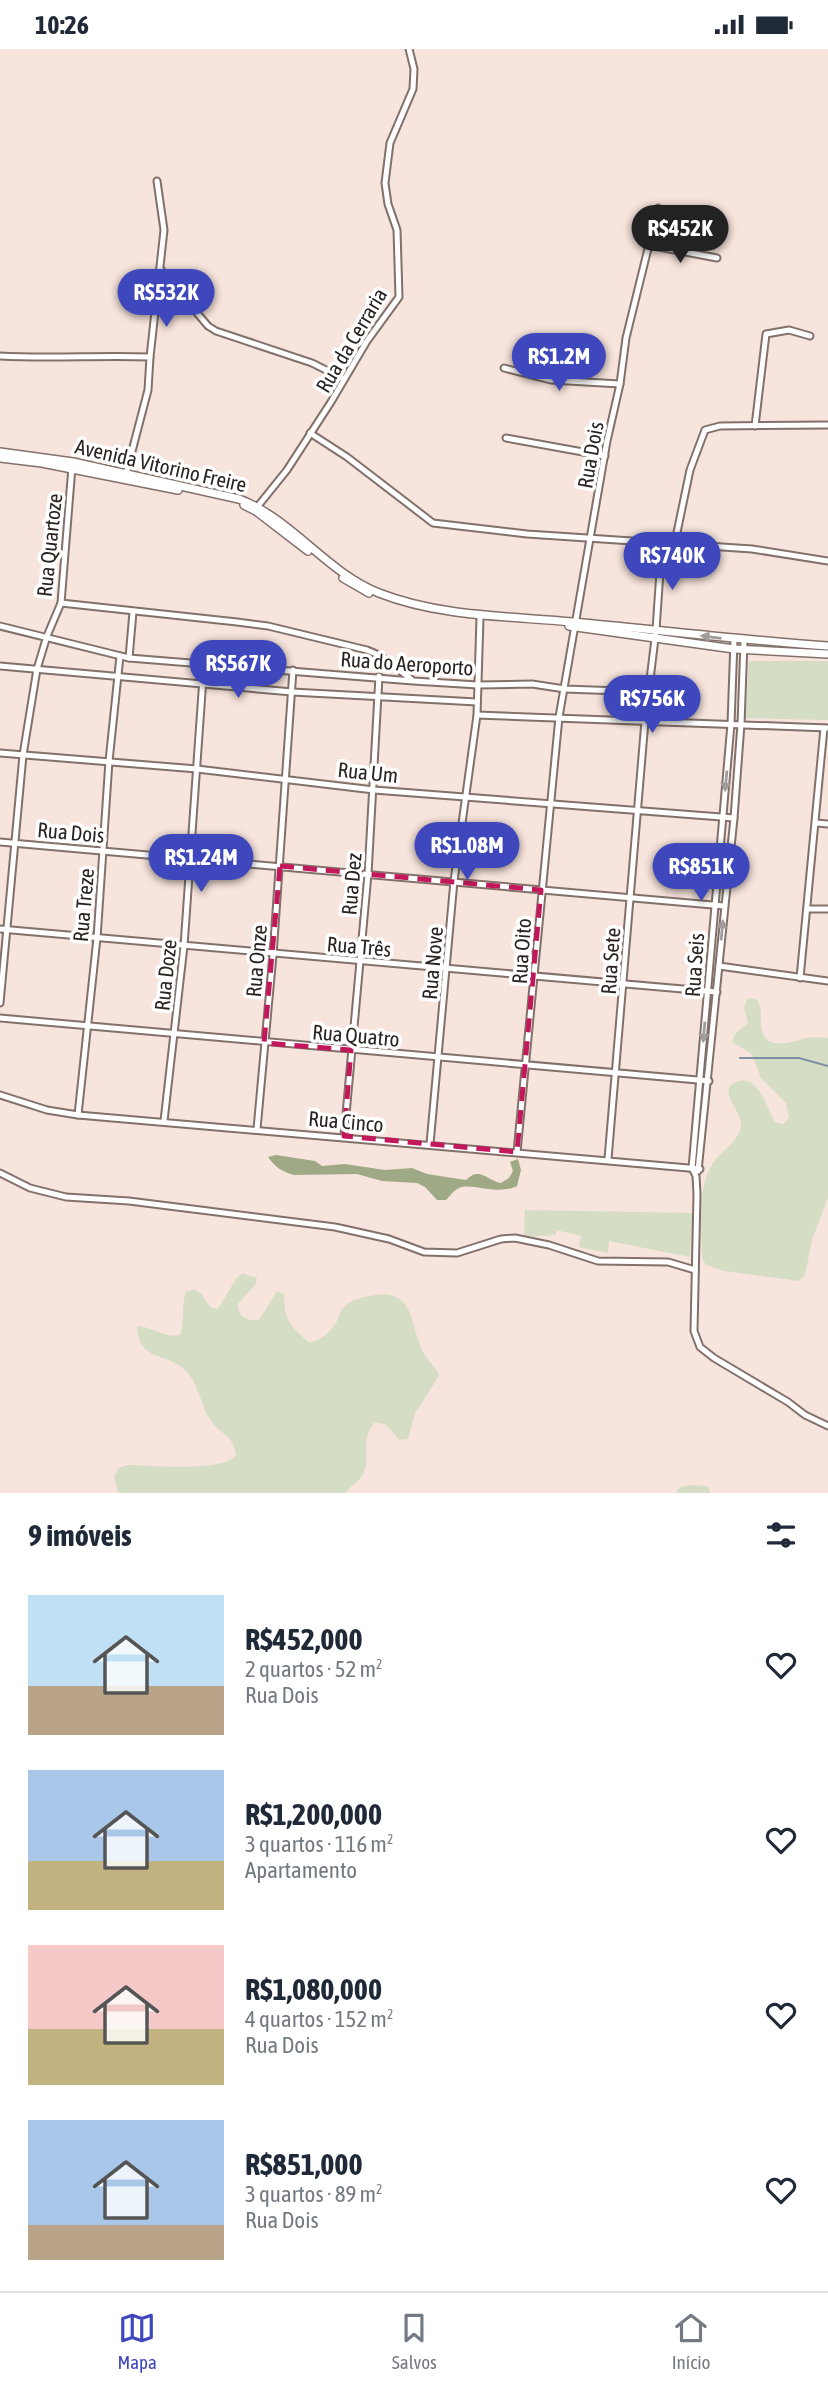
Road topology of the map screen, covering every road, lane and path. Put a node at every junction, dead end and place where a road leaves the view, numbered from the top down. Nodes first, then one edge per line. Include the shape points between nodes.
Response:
1 (409, 49) edge
2 (157, 181) dead end
3 (658, 208) dead end
4 (648, 245) junction
5 (717, 258) dead end
6 (161, 269) junction
7 (810, 336) dead end
8 (0, 356) edge
9 (150, 357) junction
10 (504, 368) dead end
11 (344, 379) junction
12 (620, 384) junction
13 (828, 425) edge
14 (755, 426) junction
15 (310, 433) junction
16 (506, 438) dead end
17 (0, 452) edge
18 (605, 456) junction
19 (0, 458) edge
20 (73, 465) junction
21 (126, 474) junction
22 (258, 506) junction
23 (591, 537) junction
24 (663, 541) junction
25 (675, 543) junction
26 (828, 561) edge
27 (61, 603) junction
28 (133, 612) junction
29 (481, 618) junction
30 (574, 624) junction
31 (0, 626) edge
32 (655, 635) junction
33 (47, 636) junction
34 (734, 640) junction
35 (744, 645) junction
36 (828, 646) edge
37 (734, 649) junction
38 (828, 654) edge
39 (120, 656) junction
40 (128, 657) junction
41 (204, 664) junction
42 (0, 666) edge
43 (37, 669) junction
44 (293, 670) junction
45 (379, 676) junction
46 (116, 678) junction
47 (414, 681) junction
48 (203, 683) junction
49 (478, 684) junction
50 (565, 689) junction
51 (292, 692) junction
52 (648, 692) junction
53 (377, 697) junction
54 (477, 702) junction
55 (477, 715) junction
56 (559, 717) junction
57 (645, 722) junction
58 (731, 724) junction
59 (741, 724) junction
60 (826, 728) edge
61 (0, 753) edge
62 (23, 755) junction
63 (109, 761) junction
64 (197, 769) junction
65 (286, 778) junction
66 (374, 790) junction
67 (465, 797) junction
68 (550, 804) junction
69 (638, 812) junction
70 (723, 818) junction
71 (734, 818) junction
72 (816, 823) junction
73 (828, 824) edge
74 (0, 842) edge
75 (16, 843) junction
76 (104, 851) junction
77 (191, 859) junction
78 (279, 866) junction
79 (368, 874) junction
80 (454, 881) junction
81 (541, 890) junction
82 (630, 897) junction
83 (714, 905) junction
84 (724, 906) junction
85 (807, 909) junction
86 (828, 909) edge
87 (0, 929) edge
88 (8, 930) junction
89 (97, 938) junction
90 (184, 946) junction
91 (273, 955) junction
92 (360, 962) junction
93 (719, 967) junction
94 (447, 969) junction
95 (535, 978) junction
96 (800, 978) junction
97 (828, 981) edge
98 (624, 986) junction
99 (708, 992) junction
100 (717, 992) junction
101 (0, 1003) edge
102 (0, 1018) edge
103 (88, 1026) junction
104 (175, 1034) junction
105 (264, 1043) junction
106 (351, 1050) junction
107 (438, 1057) junction
108 (526, 1065) junction
109 (615, 1073) junction
110 (701, 1080) junction
111 (709, 1081) junction
112 (0, 1095) edge
113 (78, 1115) junction
114 (164, 1121) junction
115 (257, 1129) junction
116 (344, 1136) junction
117 (430, 1144) junction
118 (517, 1152) junction
119 (608, 1159) junction
120 (696, 1168) junction
121 (0, 1173) edge
122 (695, 1271) junction
123 (828, 1426) edge

1 - 11 street, Rua da Cerraria via 413,89 390,143 385,183 397,230 399,297
2 - 6 street via 164,230
3 - 4 street, Rua Dois
4 - 5 street
4 - 12 street, Rua Dois via 628,326
6 - 9 street
6 - 11 street via 216,331 312,363
7 - 14 street via 789,330 766,334
8 - 9 street
9 - 21 street via 145,407
10 - 12 street via 551,380
11 - 15 street, Rua da Cerraria
12 - 18 street, Rua Dois
13 - 14 street
14 - 25 street via 714,427 702,433
15 - 22 street, Rua da Cerraria
15 - 23 street via 433,523
16 - 18 street
17 - 20 street, Avenida Vitorino Freire
18 - 23 street, Rua Dois
19 - 20 street, Avenida Vitorino Freire
20 - 21 street, Avenida Vitorino Freire
20 - 27 street, Rua Quartoze
20 - 29 street, Avenida Vitorino Freire via 244,505 371,594 410,608
21 - 22 street, Avenida Vitorino Freire via 225,494
22 - 30 street, Avenida Vitorino Freire via 344,575 377,592 434,608
23 - 24 street
23 - 30 street, Rua Dois
24 - 25 street
24 - 32 street
25 - 26 street
27 - 28 street
27 - 33 street, Rua Quartoze
28 - 40 street
28 - 47 street via 237,622 346,643 381,656
29 - 30 street, Avenida Vitorino Freire
29 - 49 street, Rua Nove
30 - 32 street, Avenida Vitorino Freire
30 - 50 street, Rua Oito
31 - 33 street, Rua do Aeroporto
34 -> 32 street, Avenida Vitorino Freire
32 - 37 street, Avenida Vitorino Freire
32 - 52 street, Rua Sete
33 - 39 street, Rua do Aeroporto
33 - 43 street, Rua Quartoze
34 - 35 street, Avenida Vitorino Freire
34 - 37 street, Rua Seis
35 - 36 street, Avenida Vitorino Freire
35 - 37 street, Avenida Vitorino Freire
35 - 38 street, Avenida Vitorino Freire
35 - 59 street
37 - 58 street, Rua Seis
39 - 40 street, Rua do Aeroporto
39 - 46 street, Rua Treze
40 - 41 street, Rua do Aeroporto
41 - 44 street, Rua do Aeroporto
41 - 48 street, Rua Doze
42 - 43 street
43 - 46 street
43 - 62 street, Rua Quartoze
44 - 45 street, Rua do Aeroporto
44 - 51 street, Rua Onze
45 - 47 street, Rua do Aeroporto
45 - 53 street, Rua Dez
46 - 48 street
46 - 63 street, Rua Treze
47 - 49 street, Rua do Aeroporto
48 - 51 street
48 - 64 street, Rua Doze
49 - 50 street, Rua do Aeroporto
49 - 54 street, Rua Nove
50 - 52 street, Rua do Aeroporto
50 - 56 street, Rua Oito
51 - 53 street
51 - 65 street, Rua Onze
52 - 57 street, Rua Sete
53 - 54 street
53 - 66 street, Rua Dez
54 - 55 street, Rua Nove
55 - 56 street
55 - 67 street, Rua Nove
56 - 57 street
56 - 68 street, Rua Oito
57 - 58 street
57 - 69 street, Rua Sete
58 - 59 street
58 -> 70 street, Rua Seis
59 - 60 street
59 - 71 street
60 - 72 street
61 - 62 street, Rua Um
62 - 63 street, Rua Um
62 - 75 street, Rua Quartoze
63 - 64 street, Rua Um
63 - 76 street, Rua Treze
64 - 65 street, Rua Um
64 - 77 street, Rua Doze
65 - 66 street, Rua Um
65 - 78 street, Rua Onze
66 - 67 street, Rua Um
66 - 79 street, Rua Dez
67 - 68 street, Rua Um
67 - 80 street, Rua Nove
68 - 69 street, Rua Um
68 - 81 street, Rua Oito
69 - 70 street, Rua Um
69 - 82 street, Rua Sete
70 - 71 street, Rua Um
70 - 83 street, Rua Seis
71 - 84 street
72 - 73 street
72 - 85 street
74 - 75 street, Rua Dois
75 - 76 street, Rua Dois
75 - 88 street, Rua Quartoze
76 - 77 street, Rua Dois
76 - 89 street, Rua Treze
77 - 78 street, Rua Dois
77 - 90 street, Rua Doze
78 - 79 street, Rua Dois
78 - 91 street, Rua Onze
79 - 80 street, Rua Dois
79 - 92 street, Rua Dez
80 - 81 street, Rua Dois
80 - 94 street, Rua Nove
81 - 82 street, Rua Dois
81 - 95 street, Rua Oito
82 - 83 street, Rua Dois
82 - 98 street, Rua Sete
83 - 84 street, Rua Dois
83 - 99 street, Rua Seis
93 -> 84 street
85 - 86 street
85 - 96 street
87 - 88 street, Rua Três
88 - 89 street, Rua Três
88 - 101 street, Rua Quartoze
89 - 90 street, Rua Três
89 - 103 street, Rua Treze
90 - 91 street, Rua Três
90 - 104 street, Rua Doze
91 - 92 street, Rua Três
91 - 105 street, Rua Onze
92 - 94 street, Rua Três
92 - 106 street, Rua Dez
93 - 96 street
93 - 100 street
94 - 95 street, Rua Três
94 - 107 street, Rua Nove
95 - 98 street, Rua Três
95 - 108 street, Rua Oito
96 - 97 street
98 - 99 street, Rua Três
98 - 109 street, Rua Sete
99 - 100 street, Rua Três
99 -> 110 street, Rua Seis
100 - 111 street
102 - 103 street, Rua Quatro
103 - 104 street, Rua Quatro
103 - 113 street, Rua Treze
104 - 105 street, Rua Quatro
104 - 114 street, Rua Doze
105 - 106 street, Rua Quatro
105 - 115 street, Rua Onze
106 - 107 street, Rua Quatro
106 - 116 street, Rua Dez
107 - 108 street, Rua Quatro
107 - 117 street, Rua Nove
108 - 109 street, Rua Quatro
108 - 118 street, Rua Oito
109 - 110 street, Rua Quatro
109 - 119 street, Rua Sete
110 - 111 street, Rua Quatro
110 - 120 street, Rua Seis
111 - 120 street
112 - 113 street, Rua Cinco
113 - 114 street, Rua Cinco
114 - 115 street, Rua Cinco
115 - 116 street, Rua Cinco
116 - 117 street, Rua Cinco
117 - 118 street, Rua Cinco
118 - 119 street, Rua Cinco
119 - 120 street, Rua Cinco
120 - 122 street
121 - 122 street via 30,1188 66,1197 335,1227 424,1252 457,1253 515,1238 597,1261 668,1262
122 - 123 street via 694,1331 700,1346

